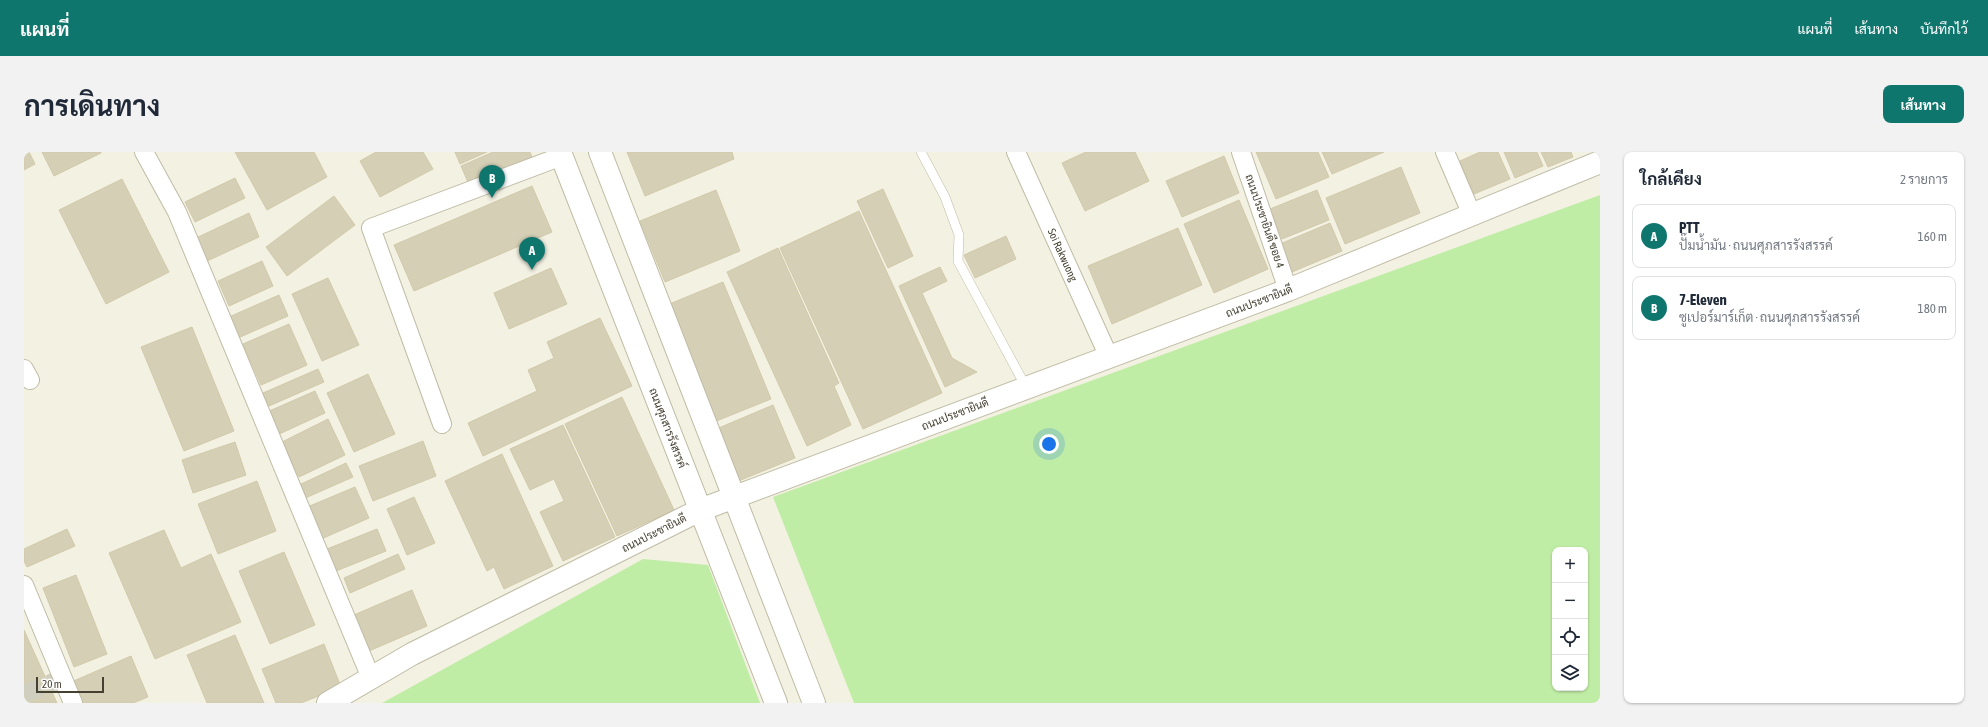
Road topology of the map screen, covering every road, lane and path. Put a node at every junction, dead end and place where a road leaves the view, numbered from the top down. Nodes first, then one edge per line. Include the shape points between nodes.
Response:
1 (144, 152) edge
2 (600, 152) edge
3 (921, 152) edge
4 (1016, 152) edge
5 (1241, 152) edge
6 (1445, 152) edge
7 (561, 154) edge
8 (1600, 162) edge
9 (1472, 215) junction
10 (1288, 290) junction
11 (1109, 357) junction
12 (1026, 387) junction
13 (442, 424) dead end
14 (733, 498) junction
15 (700, 510) junction
16 (24, 585) edge
17 (371, 678) junction
18 (73, 703) edge
19 (328, 703) edge
20 (776, 703) edge
21 (814, 703) edge

1 - 17 street via 177,212
2 - 14 street
3 - 12 lane via 945,197 959,235 958,261
4 - 11 street, Soi Rakwuong
5 - 10 street, ถนนประชายินดี ซอย 4
6 - 9 street
7 - 13 street via 371,228
7 - 15 street, ถนนศุภสารรังสรรค์
8 - 9 street, ถนนประชายินดี
9 - 10 street, ถนนประชายินดี
10 - 11 street, ถนนประชายินดี
11 - 12 street, ถนนประชายินดี
12 - 14 street, ถนนประชายินดี
14 - 15 street, ถนนประชายินดี
14 - 21 street
15 - 17 street, ถนนประชายินดี via 412,654
15 - 20 street, ถนนศุภสารรังสรรค์
16 - 18 street
17 - 19 street, ถนนประชายินดี

